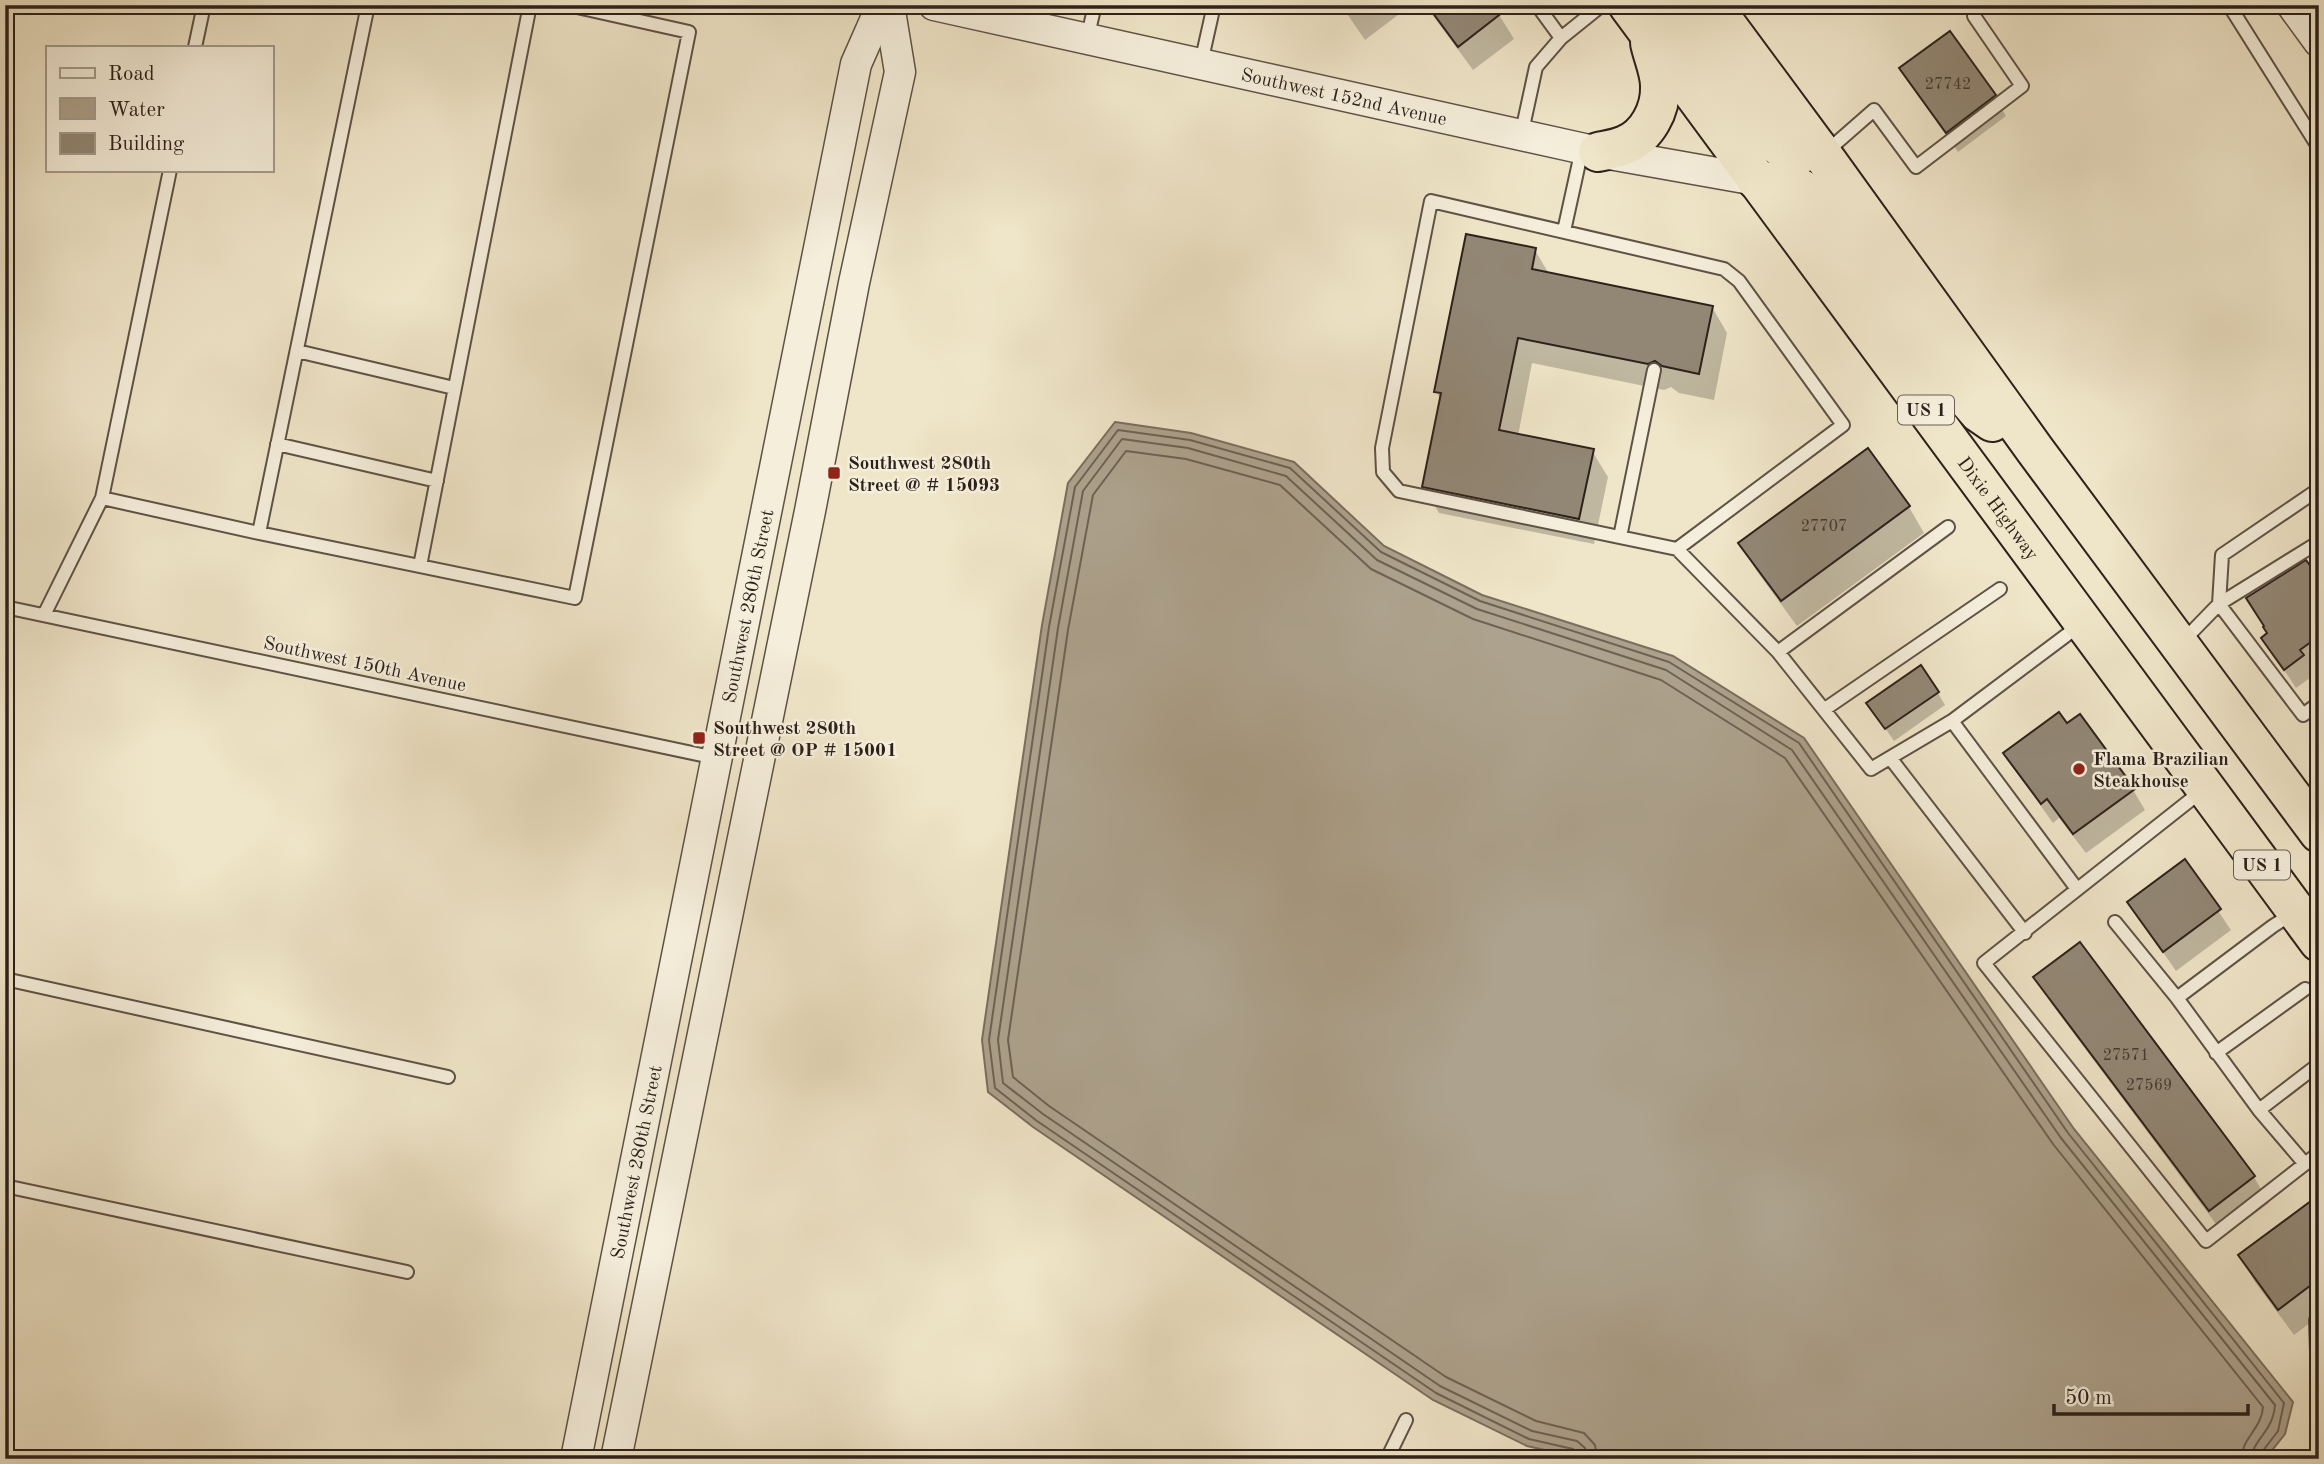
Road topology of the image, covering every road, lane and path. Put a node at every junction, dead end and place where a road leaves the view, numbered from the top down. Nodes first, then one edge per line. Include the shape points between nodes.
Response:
1 (204, 5) edge
2 (368, 5) edge
3 (530, 5) edge
4 (882, 5) edge
5 (889, 5) edge
6 (934, 5) edge
7 (1095, 5) edge
8 (1214, 5) edge
9 (1537, 5) edge
10 (1602, 5) edge
11 (1712, 5) edge
12 (2229, 5) edge
13 (2292, 5) edge
14 (576, 6) edge
15 (1649, 14) edge
16 (1974, 16) dead end
17 (1561, 38) junction
18 (1087, 39) junction
19 (2319, 41) edge
20 (195, 46) edge
21 (1200, 65) junction
22 (1521, 136) junction
23 (2319, 148) edge
24 (1590, 151) junction
25 (1820, 151) junction
26 (170, 172) edge
27 (1756, 180) junction
28 (1564, 231) junction
29 (814, 275) junction
30 (854, 283) junction
31 (297, 351) junction
32 (1654, 370) dead end
33 (454, 388) junction
34 (277, 444) junction
35 (2035, 450) junction
36 (437, 481) junction
37 (2319, 489) edge
38 (102, 498) junction
39 (768, 502) junction
40 (810, 511) junction
41 (1948, 527) dead end
42 (259, 533) junction
43 (1620, 537) junction
44 (2319, 542) edge
45 (1678, 549) junction
46 (420, 566) junction
47 (2000, 589) dead end
48 (2219, 604) junction
49 (5, 607) edge
50 (44, 615) junction
51 (2083, 623) junction
52 (2179, 645) junction
53 (1778, 652) junction
54 (2319, 703) edge
55 (1825, 709) junction
56 (1952, 721) junction
57 (716, 758) junction
58 (1891, 759) junction
59 (758, 765) junction
60 (2206, 789) junction
61 (2319, 834) edge
62 (2077, 889) junction
63 (2115, 922) dead end
64 (2311, 926) edge
65 (2025, 933) junction
66 (5, 979) edge
67 (2305, 989) dead end
68 (2177, 999) junction
69 (2216, 1053) junction
70 (2319, 1065) edge
71 (448, 1077) dead end
72 (2259, 1110) junction
73 (2319, 1153) edge
74 (2305, 1164) junction
75 (632, 1179) junction
76 (672, 1184) junction
77 (5, 1186) edge
78 (407, 1272) dead end
79 (2319, 1314) edge
80 (2319, 1355) edge
81 (1406, 1420) dead end
82 (576, 1459) edge
83 (616, 1459) edge
84 (1387, 1459) edge

1 - 20 lane
2 - 31 lane
3 - 33 lane
4 - 29 street, Southwest 280th Street via 856,64
5 - 30 street, Southwest 280th Street via 900,72
6 - 18 street, Southwest 152nd Avenue
7 - 18 lane
8 - 21 lane
9 - 17 lane
10 - 17 lane
11 - 25 highway
12 - 23 lane
13 - 19 street
14 - 46 lane via 689,32 575,598
15 - 24 highway via 1660,84 1653,119 1627,145
15 - 25 highway via 1787,154
15 - 27 highway, Dixie Highway / US 1
16 - 25 lane via 2022,86 1916,167 1874,110
17 - 22 lane via 1536,68
18 - 21 street, Southwest 152nd Avenue
21 - 22 street, Southwest 152nd Avenue
22 - 24 street, Southwest 152nd Avenue
24 - 27 street, Southwest 152nd Avenue
24 - 28 lane
25 - 35 highway
26 - 38 lane
27 - 35 highway via 1795,186 1810,194 1934,361 1979,413
27 - 51 highway, Dixie Highway / US 1
28 - 43 lane via 1431,201 1382,448 1384,472 1399,491
28 - 45 lane via 1724,269 1739,281 1843,425
29 - 30 street
29 - 39 street, Southwest 280th Street
30 - 40 street, Southwest 280th Street
31 - 33 lane
31 - 34 lane
32 - 43 lane
33 - 36 lane
34 - 36 lane
34 - 42 lane
35 - 52 highway
36 - 46 lane
37 - 48 lane via 2222,555
38 - 42 lane
38 - 50 lane
39 - 40 street
39 - 57 street, Southwest 280th Street
40 - 59 street, Southwest 280th Street
41 - 53 lane
42 - 46 lane
43 - 45 lane
44 - 48 lane
45 - 53 lane
47 - 55 lane
48 - 52 lane
48 - 54 lane via 2303,715
49 - 50 lane, Southwest 150th Avenue
50 - 57 lane, Southwest 150th Avenue
51 - 56 lane
51 - 60 highway, Dixie Highway / US 1
52 - 61 highway
53 - 55 lane
55 - 58 lane via 1871,769
56 - 58 lane
56 - 62 lane
57 - 59 street
57 - 75 street, Southwest 280th Street
58 - 65 lane
59 - 76 street, Southwest 280th Street
60 - 62 lane
60 - 64 highway, Dixie Highway / US 1
62 - 65 lane
63 - 68 lane
64 - 68 lane via 2273,926
65 - 74 lane via 1984,963 2206,1241
66 - 71 lane
67 - 69 lane
68 - 69 lane
69 - 72 lane
70 - 72 lane
72 - 74 lane
73 - 74 lane
75 - 76 street
75 - 82 street, Southwest 280th Street
76 - 83 street, Southwest 280th Street
77 - 78 lane
79 - 80 lane
81 - 84 lane

